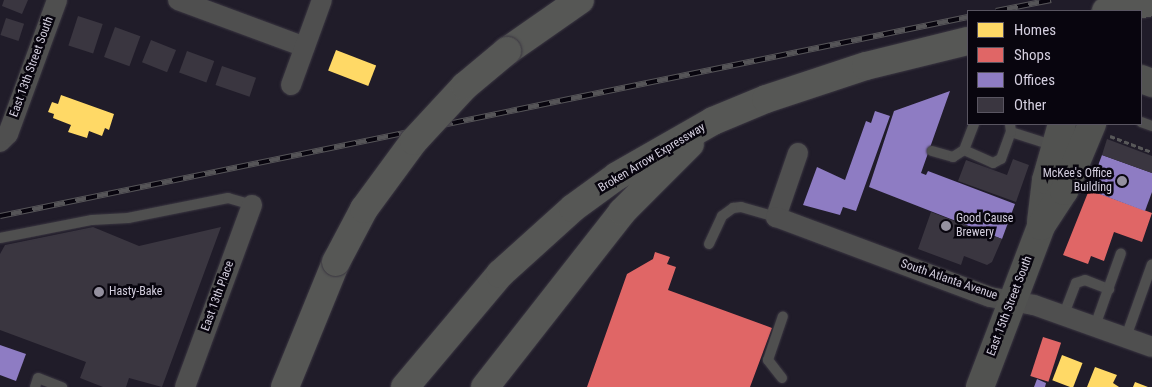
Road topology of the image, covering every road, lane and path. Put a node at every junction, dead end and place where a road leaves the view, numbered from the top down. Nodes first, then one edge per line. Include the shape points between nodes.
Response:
1 (57, 0) edge
2 (178, 0) edge
3 (322, 0) edge
4 (574, 2) edge
5 (1152, 2) edge
6 (1111, 10) edge
7 (967, 41) edge
8 (305, 47) junction
9 (291, 85) dead end
10 (713, 122) junction
11 (974, 125) edge
12 (1010, 128) edge
13 (1099, 129) edge
14 (1059, 135) edge
15 (4, 138) edge
16 (964, 150) junction
17 (932, 151) dead end
18 (1152, 152) edge
19 (798, 153) dead end
20 (252, 205) joint
21 (776, 217) junction
22 (1041, 226) junction
23 (0, 238) edge
24 (709, 244) dead end
25 (1121, 253) dead end
26 (1152, 264) edge
27 (1108, 289) junction
28 (1011, 300) junction
29 (1064, 314) junction
30 (783, 316) dead end
31 (1095, 326) junction
32 (1126, 337) junction
33 (1152, 346) edge
34 (782, 378) dead end
35 (35, 387) edge
36 (62, 387) edge
37 (185, 387) edge
38 (285, 387) edge
39 (405, 387) edge
40 (485, 387) edge
41 (980, 387) edge

1 - 15 street, East 13th Street South
2 - 8 street
3 - 8 street
4 - 38 highway, bridge via 507,51 459,92 414,141 364,209 336,262
5 - 6 highway, bridge
7 - 10 highway, Broken Arrow Expressway via 820,80
8 - 9 street
10 - 39 highway, Broken Arrow Expressway via 617,176 573,208 500,274
10 - 40 highway via 622,212
11 - 16 lane
12 - 14 lane
12 - 16 lane via 1001,159 993,163
13 - 18 path
13 - 22 main road, East 15th Street South
14 - 22 main road, East 15th Street South via 1046,180
16 - 17 lane via 953,157
19 - 21 street
20 - 23 lane via 228,198
20 - 37 street, East 13th Place
21 - 24 lane via 741,207 733,208 722,216
21 - 28 street, South Atlanta Avenue via 972,290
22 - 28 main road, East 15th Street South
25 - 27 lane
26 - 32 lane
27 - 29 lane via 1085,280 1076,283
27 - 31 lane
28 - 29 street, South Atlanta Avenue
28 - 41 main road, East 15th Street South
29 - 31 street, South Atlanta Avenue
30 - 34 lane via 768,360
31 - 32 street, South Atlanta Avenue
32 - 33 street, South Atlanta Avenue
35 - 36 lane via 38,378

